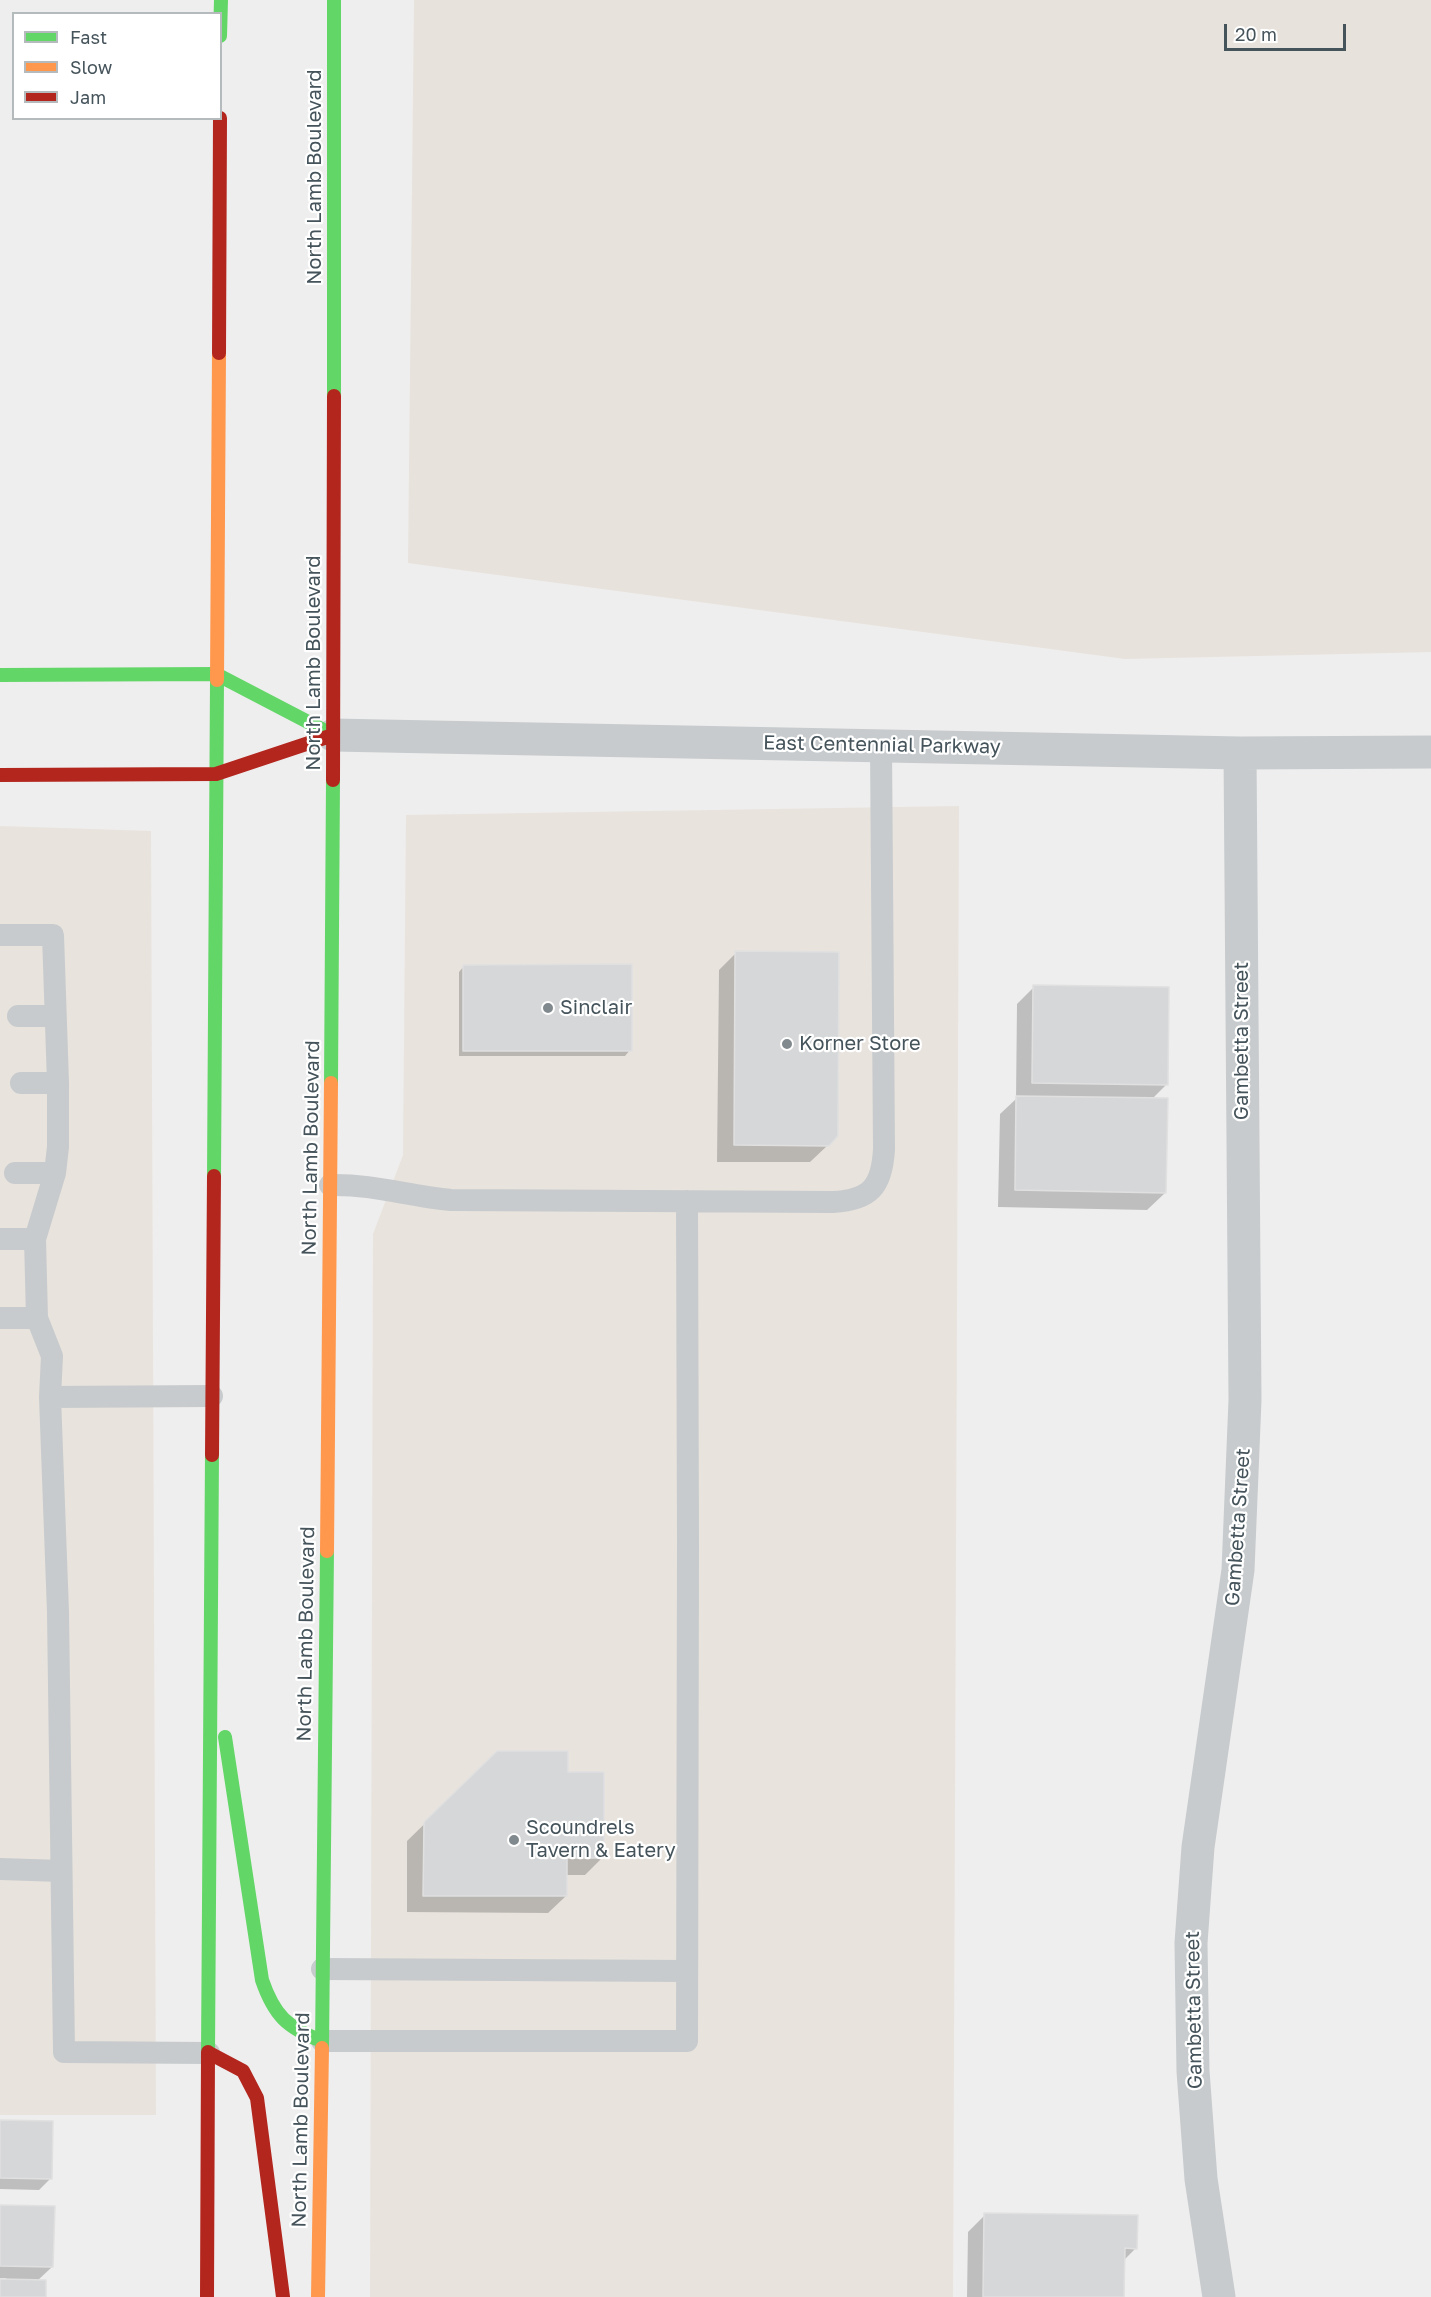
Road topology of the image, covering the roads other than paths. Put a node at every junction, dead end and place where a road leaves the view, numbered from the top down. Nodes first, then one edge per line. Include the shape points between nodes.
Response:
1 (334, 0) edge
2 (220, 120) edge
3 (216, 674) junction
4 (0, 675) edge
5 (333, 735) junction
6 (881, 745) junction
7 (1431, 752) edge
8 (1240, 753) junction
9 (216, 774) junction
10 (0, 775) edge
11 (0, 934) edge
12 (18, 1016) dead end
13 (55, 1016) junction
14 (21, 1083) dead end
15 (58, 1083) junction
16 (15, 1173) dead end
17 (55, 1173) junction
18 (330, 1185) junction
19 (687, 1201) junction
20 (0, 1239) edge
21 (35, 1239) junction
22 (0, 1318) edge
23 (37, 1318) junction
24 (212, 1396) junction
25 (50, 1397) junction
26 (210, 1634) junction
27 (0, 1869) edge
28 (61, 1870) junction
29 (322, 1969) junction
30 (687, 1971) junction
31 (322, 2041) junction
32 (209, 2053) junction
33 (207, 2297) edge
34 (283, 2297) edge
35 (318, 2297) edge
36 (1219, 2297) edge

1 - 5 main road, North Lamb Boulevard
2 - 3 main road
3 - 4 main road, East Centennial Parkway
3 - 5 main road, East Centennial Parkway
3 - 9 main road
5 - 6 street, East Centennial Parkway
5 - 9 main road, East Centennial Parkway
5 - 18 main road, North Lamb Boulevard
6 - 8 street, East Centennial Parkway
6 - 19 lane via 884,1149 879,1180 864,1196 846,1201
7 - 8 street, East Centennial Parkway
8 - 36 street, Gambetta Street via 1243,1489 1238,1570 1198,1847 1191,1943 1193,2071 1200,2169
9 - 10 main road, East Centennial Parkway
9 - 24 main road
11 - 13 lane via 53,935
12 - 13 lane
13 - 15 lane
14 - 15 lane
15 - 17 lane
16 - 17 lane
17 - 21 lane
18 - 19 lane via 376,1186 451,1200
18 - 29 main road, North Lamb Boulevard
19 - 30 lane
20 - 21 lane
21 - 23 lane
22 - 23 lane
23 - 25 lane via 52,1356
24 - 25 lane
24 - 26 main road
25 - 28 lane
26 - 31 main road via 262,1980 270,2003 286,2024
26 - 32 main road
27 - 28 lane
28 - 32 lane via 64,2052
29 - 30 lane
29 - 31 main road, North Lamb Boulevard
30 - 31 lane via 687,2041
31 - 35 main road, North Lamb Boulevard
32 - 33 main road
32 - 34 main road via 243,2071 257,2098

